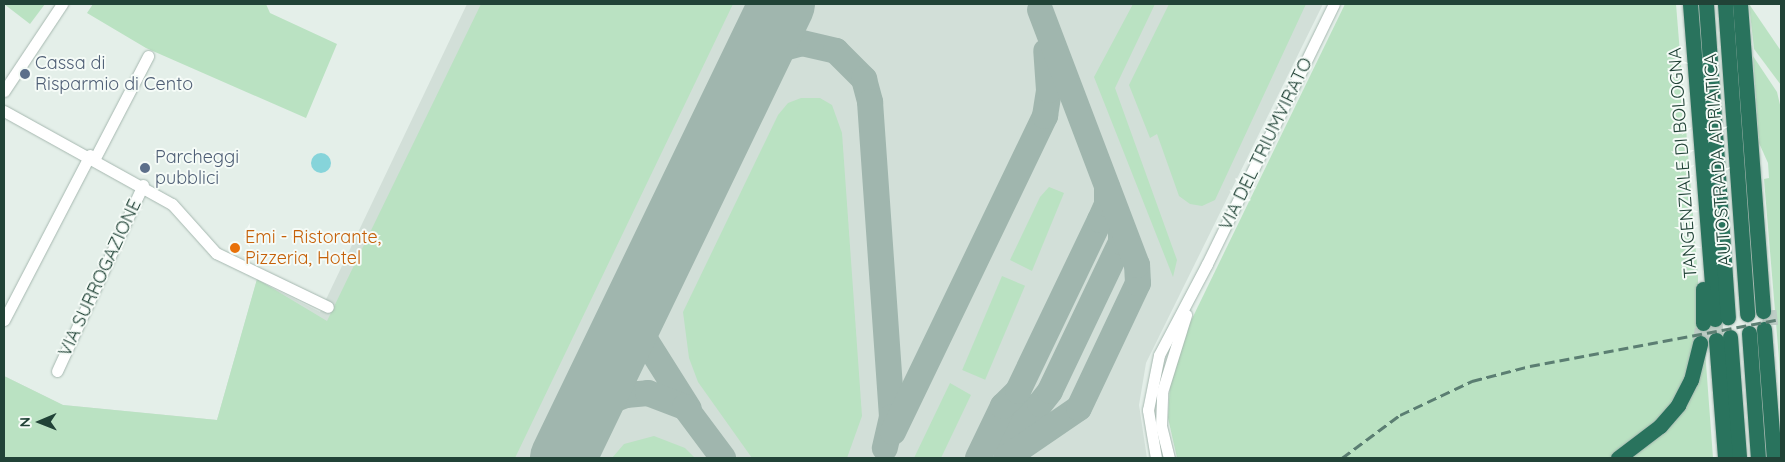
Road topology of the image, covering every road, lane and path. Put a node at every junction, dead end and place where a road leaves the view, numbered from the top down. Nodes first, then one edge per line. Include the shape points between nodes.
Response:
1 (62, 4) edge
2 (1334, 4) edge
3 (1706, 4) edge
4 (1725, 4) edge
5 (1740, 4) edge
6 (1690, 9) edge
7 (148, 56) dead end
8 (4, 91) edge
9 (4, 111) edge
10 (92, 156) junction
11 (143, 185) junction
12 (1198, 283) junction
13 (328, 307) dead end
14 (1766, 310) tunnel mouth
15 (1747, 314) dead end
16 (4, 320) edge
17 (1715, 320) joint
18 (1749, 333) dead end
19 (1700, 343) tunnel mouth
20 (57, 371) dead end
21 (1781, 407) edge
22 (1156, 458) edge
23 (1169, 458) edge
24 (1618, 458) edge
25 (1725, 458) edge
26 (1740, 458) edge
27 (1758, 458) edge
28 (1774, 458) edge

1 - 8 street
2 - 12 street, VIA DEL TRIUMVIRATO
3 - 17 highway, AUTOSTRADA ADRIATICA
4 - 15 highway, AUTOSTRADA ADRIATICA
5 - 14 highway
6 - 17 highway, TANGENZIALE DI BOLOGNA
7 - 10 street
9 - 10 street, VIA SURROGAZIONE
10 - 11 street, VIA SURROGAZIONE
10 - 16 street
11 - 13 street, VIA SURROGAZIONE via 172,204 216,253
11 - 20 street, VIA SURROGAZIONE
12 - 22 street, VIA DEL TRIUMVIRATO via 1165,340 1153,373 1148,410
12 - 23 street, VIA DEL TRIUMVIRATO via 1164,376 1161,427
18 - 27 highway
19 - 24 highway via 1691,380 1678,405 1660,426
21 - 28 highway via 1767,328
25 - 26 highway via 1723,339

